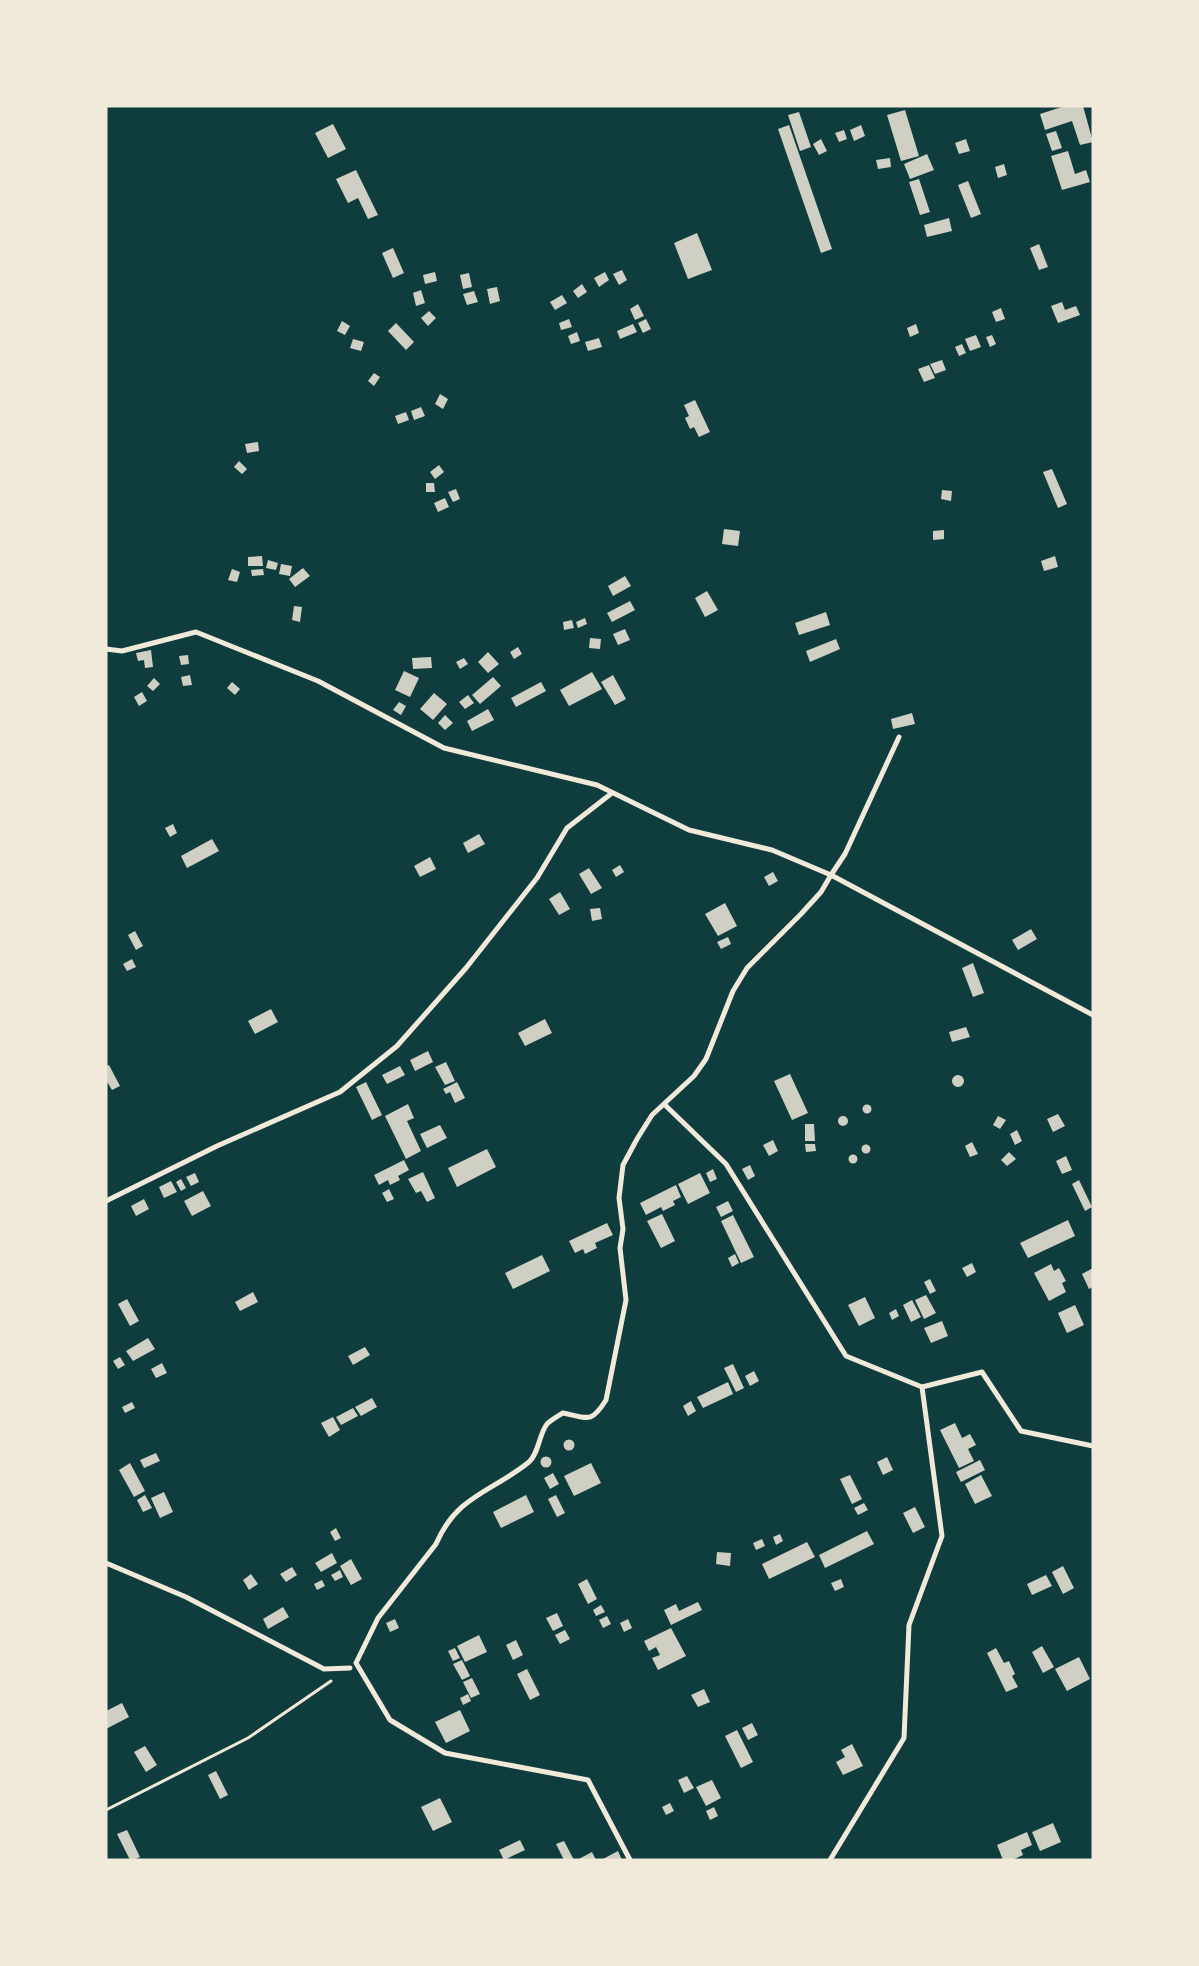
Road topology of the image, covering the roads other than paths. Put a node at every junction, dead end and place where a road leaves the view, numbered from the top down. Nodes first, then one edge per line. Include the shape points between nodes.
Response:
1 (106, 649) edge
2 (899, 737) dead end
3 (612, 792) junction
4 (832, 875) junction
5 (1093, 1015) edge
6 (664, 1104) junction
7 (106, 1200) edge
8 (922, 1387) junction
9 (1093, 1446) edge
10 (106, 1563) edge
11 (350, 1668) road end
12 (630, 1860) edge
13 (830, 1860) edge

1 - 3 street via 122,651 196,632 318,681 444,748 597,785
2 - 4 street via 845,854
3 - 4 street via 689,830 772,850
3 - 7 street via 567,828 537,878 466,968 397,1046 340,1092
4 - 5 street
4 - 6 street via 801,914 747,968 733,991 706,1059 694,1076
6 - 8 street via 726,1164 846,1356
6 - 12 street via 636,1138 623,1165 619,1198 623,1229 620,1248 626,1300 606,1400 598,1414 587,1418 563,1413 547,1424 530,1460 469,1499 456,1511 436,1544 378,1618 356,1663 390,1720 445,1753 588,1780
8 - 9 street via 982,1372 1021,1431
8 - 13 street via 942,1536 909,1625 904,1738
10 - 11 street via 186,1597 324,1669

